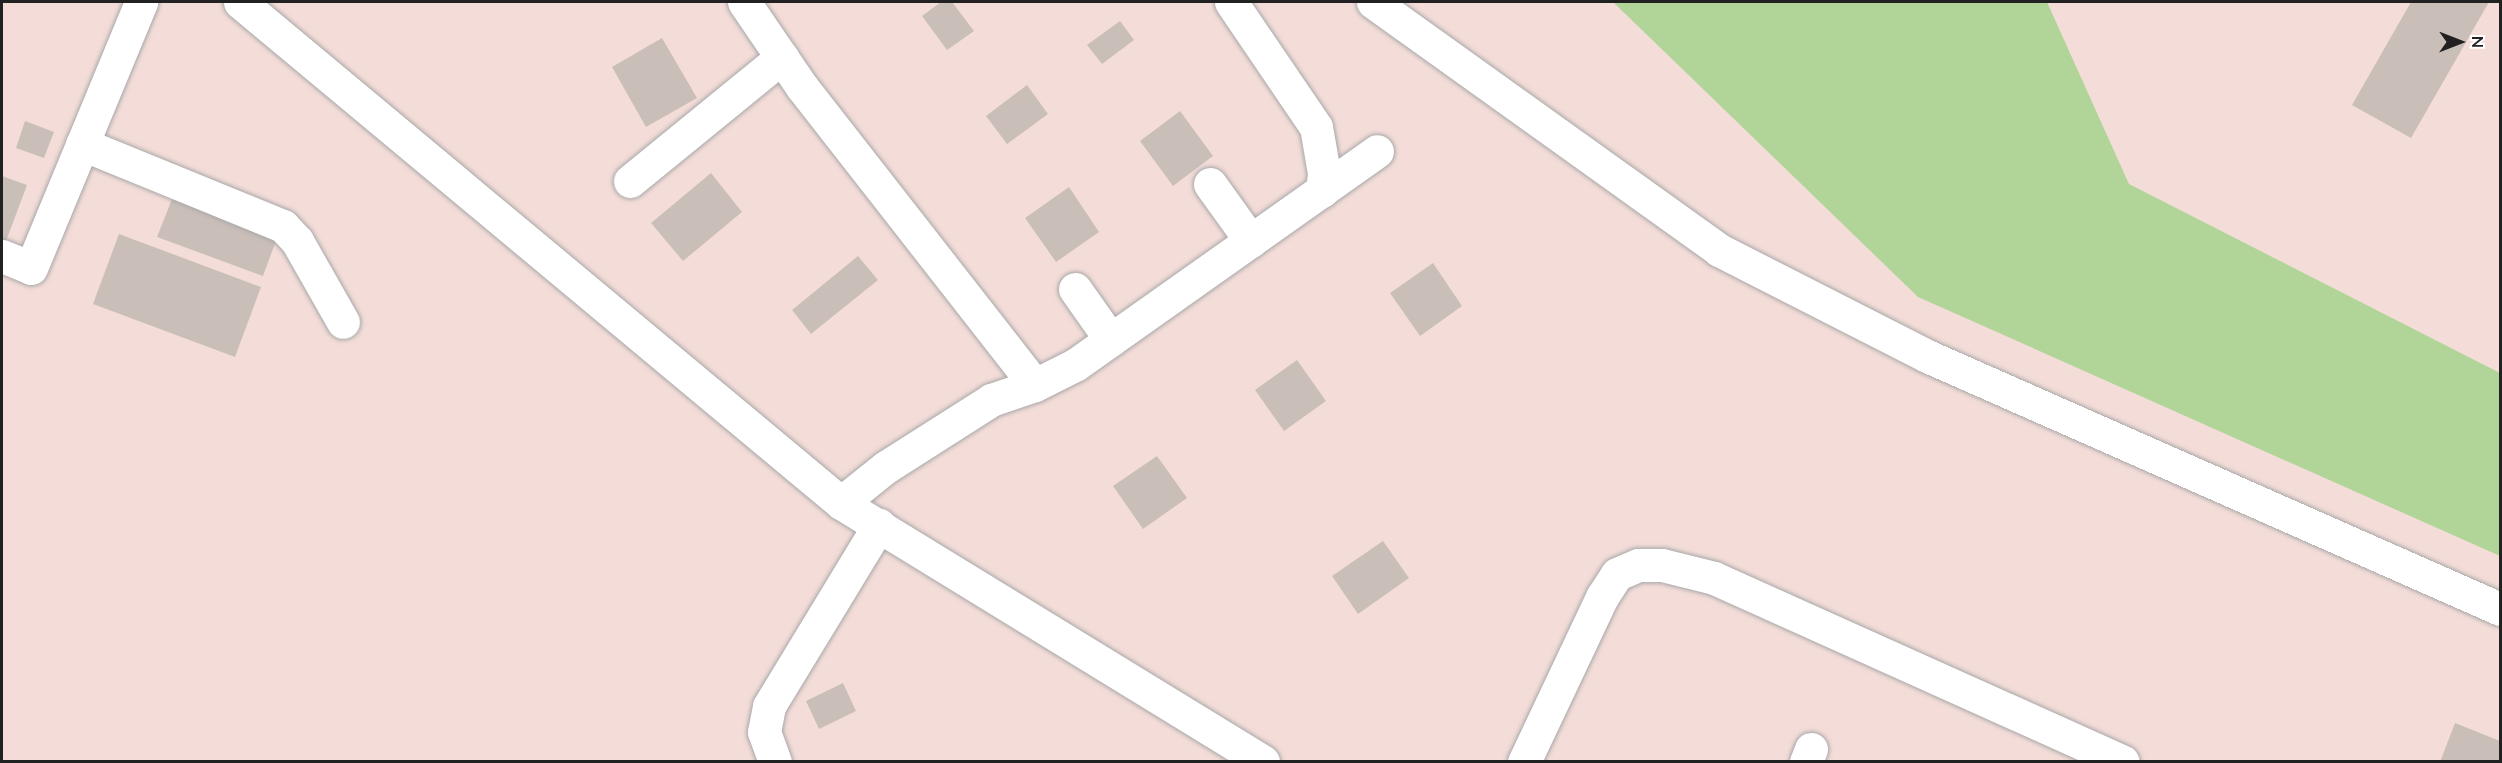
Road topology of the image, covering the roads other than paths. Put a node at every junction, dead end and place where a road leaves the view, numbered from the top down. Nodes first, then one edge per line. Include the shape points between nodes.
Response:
1 (141, 2) edge
2 (240, 2) edge
3 (744, 2) edge
4 (1231, 2) edge
5 (1373, 2) edge
6 (782, 57) junction
7 (82, 144) junction
8 (1377, 151) dead end
9 (630, 181) dead end
10 (1210, 184) dead end
11 (1322, 190) junction
12 (1251, 241) junction
13 (2, 256) edge
14 (1075, 289) dead end
15 (343, 322) dead end
16 (1111, 340) junction
17 (1035, 385) junction
18 (841, 503) junction
19 (879, 525) junction
20 (2500, 609) edge
21 (775, 762) edge
22 (1263, 762) edge
23 (1524, 762) edge
24 (2123, 762) edge

1 - 7 lane
2 - 18 lane
3 - 6 lane
4 - 11 lane via 1316,127 1324,173
5 - 20 lane via 1719,250 1927,356
6 - 9 lane
6 - 17 lane
7 - 13 lane via 31,268
7 - 15 lane via 282,226 297,241
8 - 11 lane
10 - 12 lane
11 - 12 lane
12 - 16 lane
14 - 16 lane
16 - 17 lane via 1075,365
17 - 18 lane via 992,400 886,467
18 - 19 lane
19 - 21 lane via 769,706 764,732
19 - 22 lane
23 - 24 lane via 1602,597 1617,574 1638,565 1662,565 1714,578

